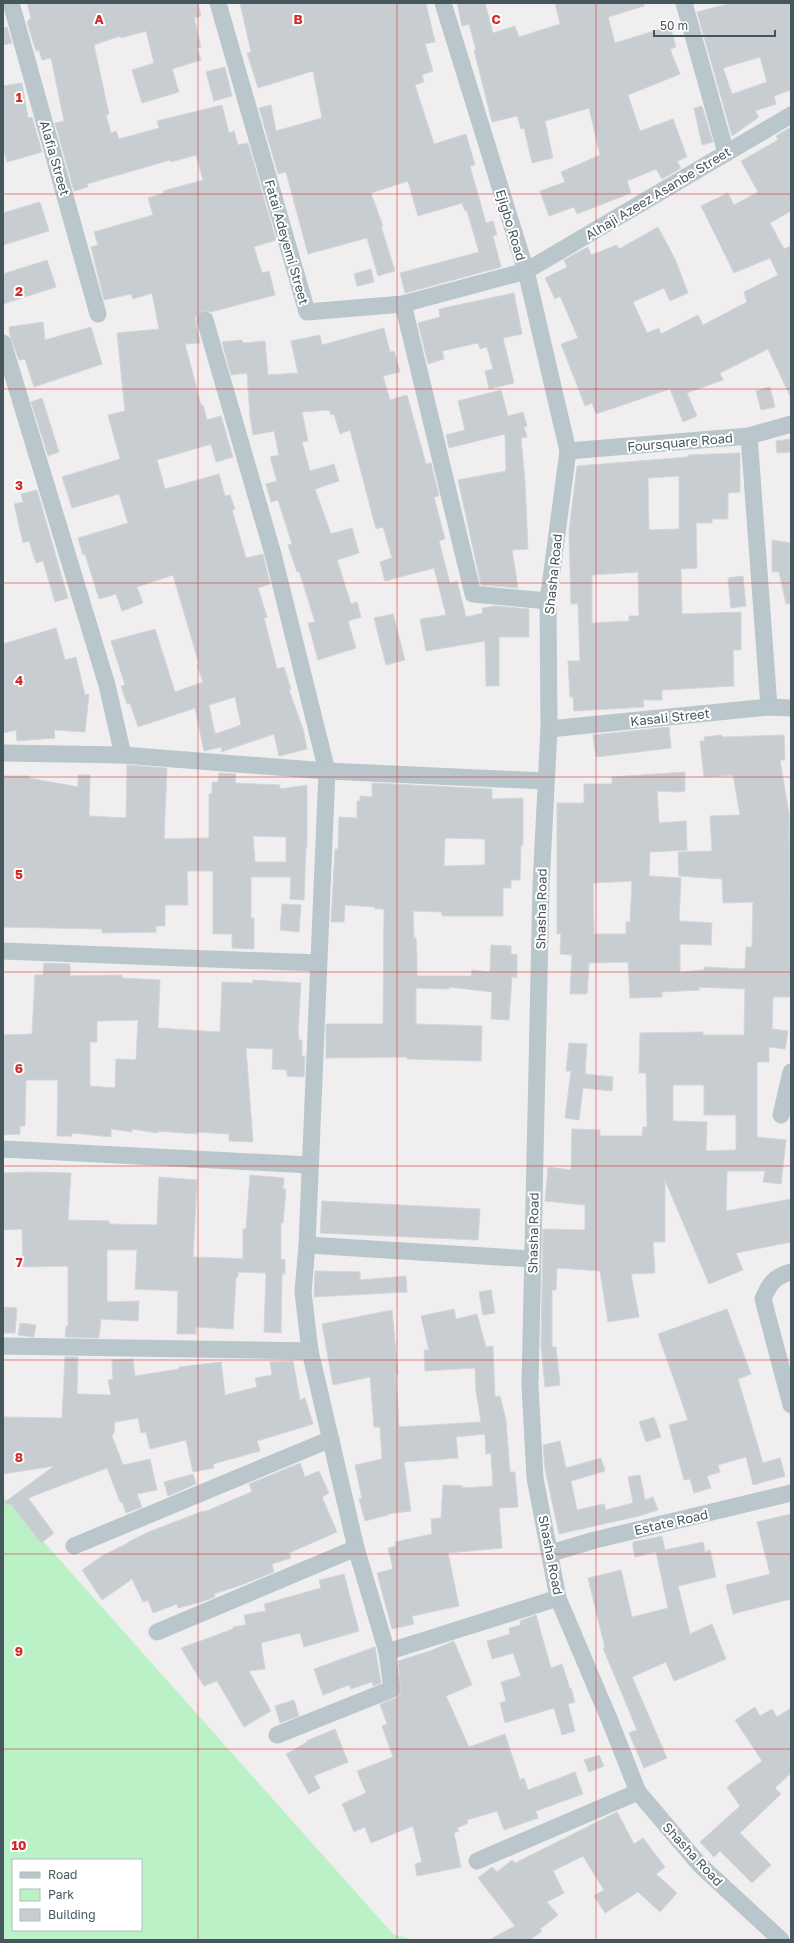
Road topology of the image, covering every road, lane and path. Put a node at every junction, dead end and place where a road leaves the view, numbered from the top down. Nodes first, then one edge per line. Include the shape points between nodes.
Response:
1 (12, 3) edge
2 (218, 3) edge
3 (443, 3) edge
4 (684, 3) edge
5 (791, 115) edge
6 (726, 152) junction
7 (526, 272) junction
8 (403, 304) junction
9 (98, 314) dead end
10 (205, 320) dead end
11 (3, 343) edge
12 (791, 424) edge
13 (749, 436) junction
14 (568, 451) junction
15 (548, 600) junction
16 (769, 707) junction
17 (791, 708) edge
18 (549, 729) junction
19 (3, 753) edge
20 (123, 755) junction
21 (327, 771) junction
22 (545, 781) junction
23 (3, 951) edge
24 (318, 962) junction
25 (791, 1072) edge
26 (781, 1115) dead end
27 (3, 1149) edge
28 (310, 1165) junction
29 (307, 1245) junction
30 (532, 1259) junction
31 (791, 1272) edge
32 (3, 1346) edge
33 (310, 1351) junction
34 (791, 1405) edge
35 (331, 1439) junction
36 (791, 1493) edge
37 (74, 1546) dead end
38 (356, 1548) junction
39 (551, 1553) junction
40 (558, 1598) junction
41 (157, 1632) dead end
42 (387, 1652) junction
43 (277, 1735) dead end
44 (638, 1792) junction
45 (477, 1860) dead end
46 (782, 1940) edge

1 - 9 street, Alafia Street
2 - 8 street, Fatai Adeyemi Street via 307,312
3 - 7 street, Ejigbo Road
4 - 6 street
5 - 6 street, Alhaji Azeez Asanbe Street
6 - 7 street, Alhaji Azeez Asanbe Street
7 - 8 street, Fatai Adeyemi Street
7 - 14 street, Ejigbo Road
8 - 15 street via 473,594
10 - 21 street via 273,554
11 - 20 street via 106,686
12 - 13 street, Foursquare Road
13 - 14 street, Foursquare Road
13 - 16 street
14 - 15 street, Shasha Road
15 - 18 street, Shasha Road
16 - 17 street, Kasali Street
16 - 18 street, Kasali Street
18 - 22 street, Shasha Road
19 - 20 street
20 - 21 street
21 - 22 street
21 - 24 street
22 - 30 street, Shasha Road
23 - 24 street
24 - 28 street
25 - 26 street
27 - 28 street
28 - 29 street
29 - 30 street
29 - 33 street via 303,1292
30 - 39 street, Shasha Road via 530,1385 535,1478
31 - 34 street via 780,1274 768,1286 763,1299
32 - 33 street
33 - 35 street
35 - 37 street
35 - 38 street
36 - 39 street, Estate Road
38 - 41 street
38 - 42 street
39 - 40 street, Shasha Road
40 - 42 street
40 - 44 street, Shasha Road
42 - 43 street via 392,1689
44 - 45 street
44 - 46 street, Shasha Road via 700,1865

